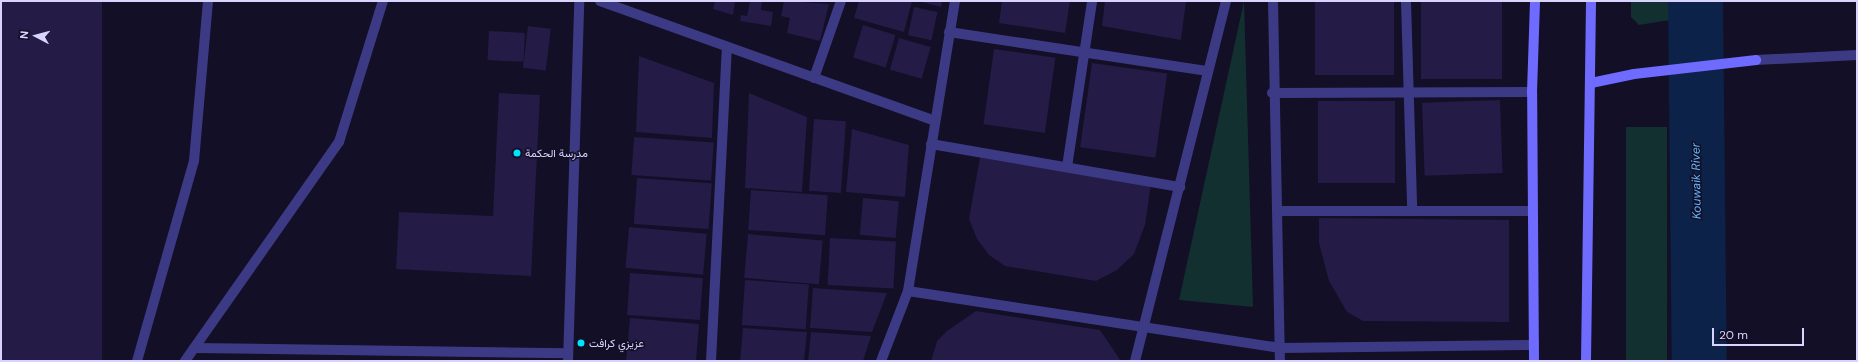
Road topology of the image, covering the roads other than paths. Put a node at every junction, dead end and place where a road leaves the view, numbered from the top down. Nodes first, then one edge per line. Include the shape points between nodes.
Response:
1 (208, 1) edge
2 (383, 1) edge
3 (579, 1) edge
4 (600, 1) edge
5 (841, 1) edge
6 (955, 1) edge
7 (1092, 1) edge
8 (1226, 1) edge
9 (1273, 1) edge
10 (1406, 1) edge
11 (1535, 1) edge
12 (1591, 1) edge
13 (949, 32) junction
14 (727, 47) junction
15 (1084, 52) junction
16 (1857, 55) edge
17 (1756, 60) joint
18 (1208, 71) junction
19 (814, 78) junction
20 (1591, 83) junction
21 (1532, 92) junction
22 (1272, 93) junction
23 (1411, 93) junction
24 (933, 120) junction
25 (931, 144) junction
26 (1067, 167) junction
27 (1180, 187) junction
28 (1412, 209) junction
29 (1277, 211) junction
30 (1532, 211) junction
31 (908, 291) junction
32 (1145, 328) junction
33 (1534, 345) junction
34 (194, 348) junction
35 (1281, 348) junction
36 (568, 357) edge
37 (137, 361) edge
38 (185, 361) edge
39 (711, 361) edge
40 (881, 361) edge
41 (1135, 361) edge
42 (1280, 361) edge
43 (1534, 361) edge
44 (1586, 361) edge

1 - 37 street via 194,161
2 - 34 street via 339,142
3 - 36 street
4 - 14 street
5 - 19 street
6 - 13 street
7 - 15 street
8 - 18 street
9 - 22 street
10 - 23 street
11 - 21 main road
12 - 20 main road
13 - 15 street
13 - 24 street
14 - 19 street
14 - 39 street
15 - 18 street
15 - 26 street
16 - 17 street
17 - 20 main road via 1634,74
18 - 27 street
19 - 24 street
20 - 44 main road
21 - 23 street
21 - 30 main road
22 - 23 street
22 - 29 street
23 - 28 street
24 - 25 street
25 - 26 street
25 - 31 street
26 - 27 street
27 - 32 street
28 - 29 street
28 - 30 street
29 - 35 street
30 - 33 main road
31 - 32 street
31 - 40 street
32 - 35 street
32 - 41 street
33 - 35 street
33 - 43 main road
34 - 36 street
34 - 38 street
35 - 42 street

